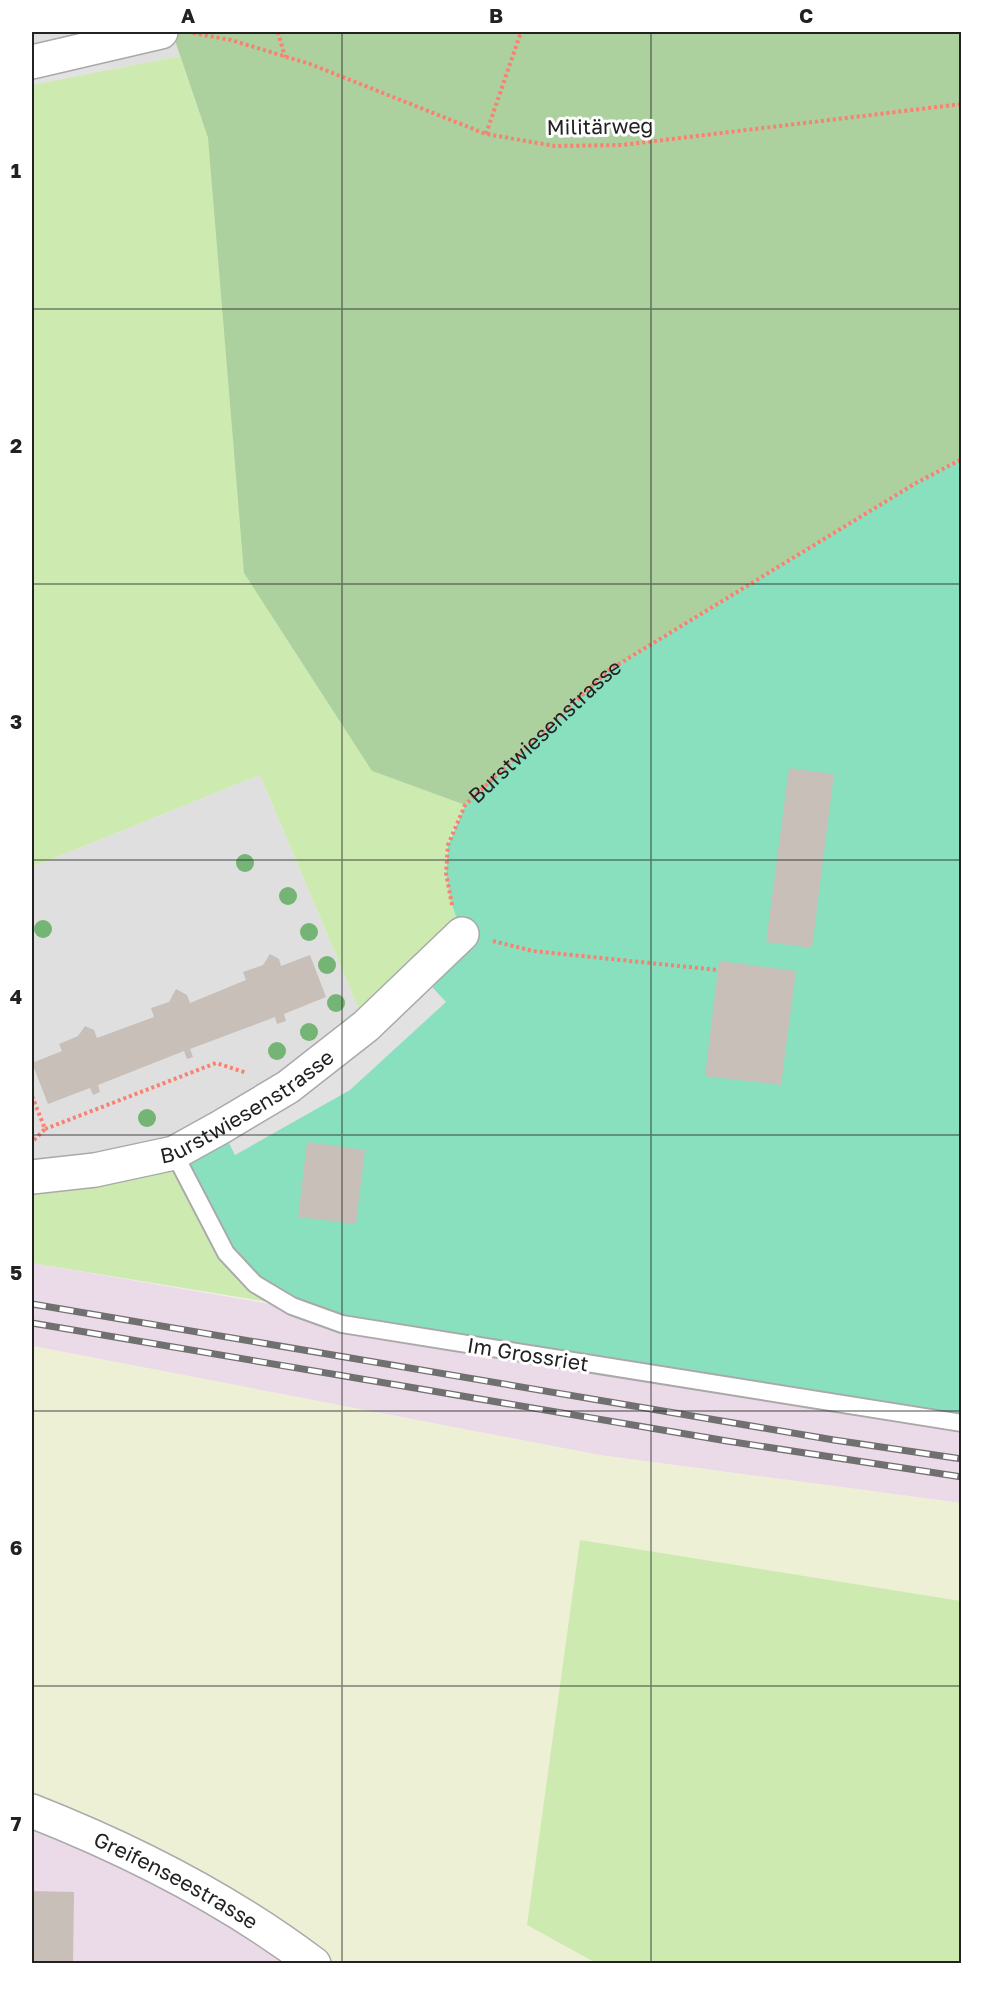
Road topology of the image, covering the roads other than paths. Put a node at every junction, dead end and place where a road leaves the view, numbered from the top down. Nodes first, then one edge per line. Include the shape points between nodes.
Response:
1 (161, 32) edge
2 (32, 62) edge
3 (462, 934) road end
4 (174, 1153) junction
5 (32, 1178) edge
6 (962, 1423) edge
7 (32, 1811) edge
8 (314, 1964) edge

1 - 2 street
3 - 4 street, Burstwiesenstrasse via 366,1026 288,1087
4 - 5 street, Burstwiesenstrasse via 95,1170
4 - 6 lane, Im Grossriet via 226,1253 255,1284 292,1306 342,1324
7 - 8 street, Greifenseestrasse via 155,1865 262,1928

